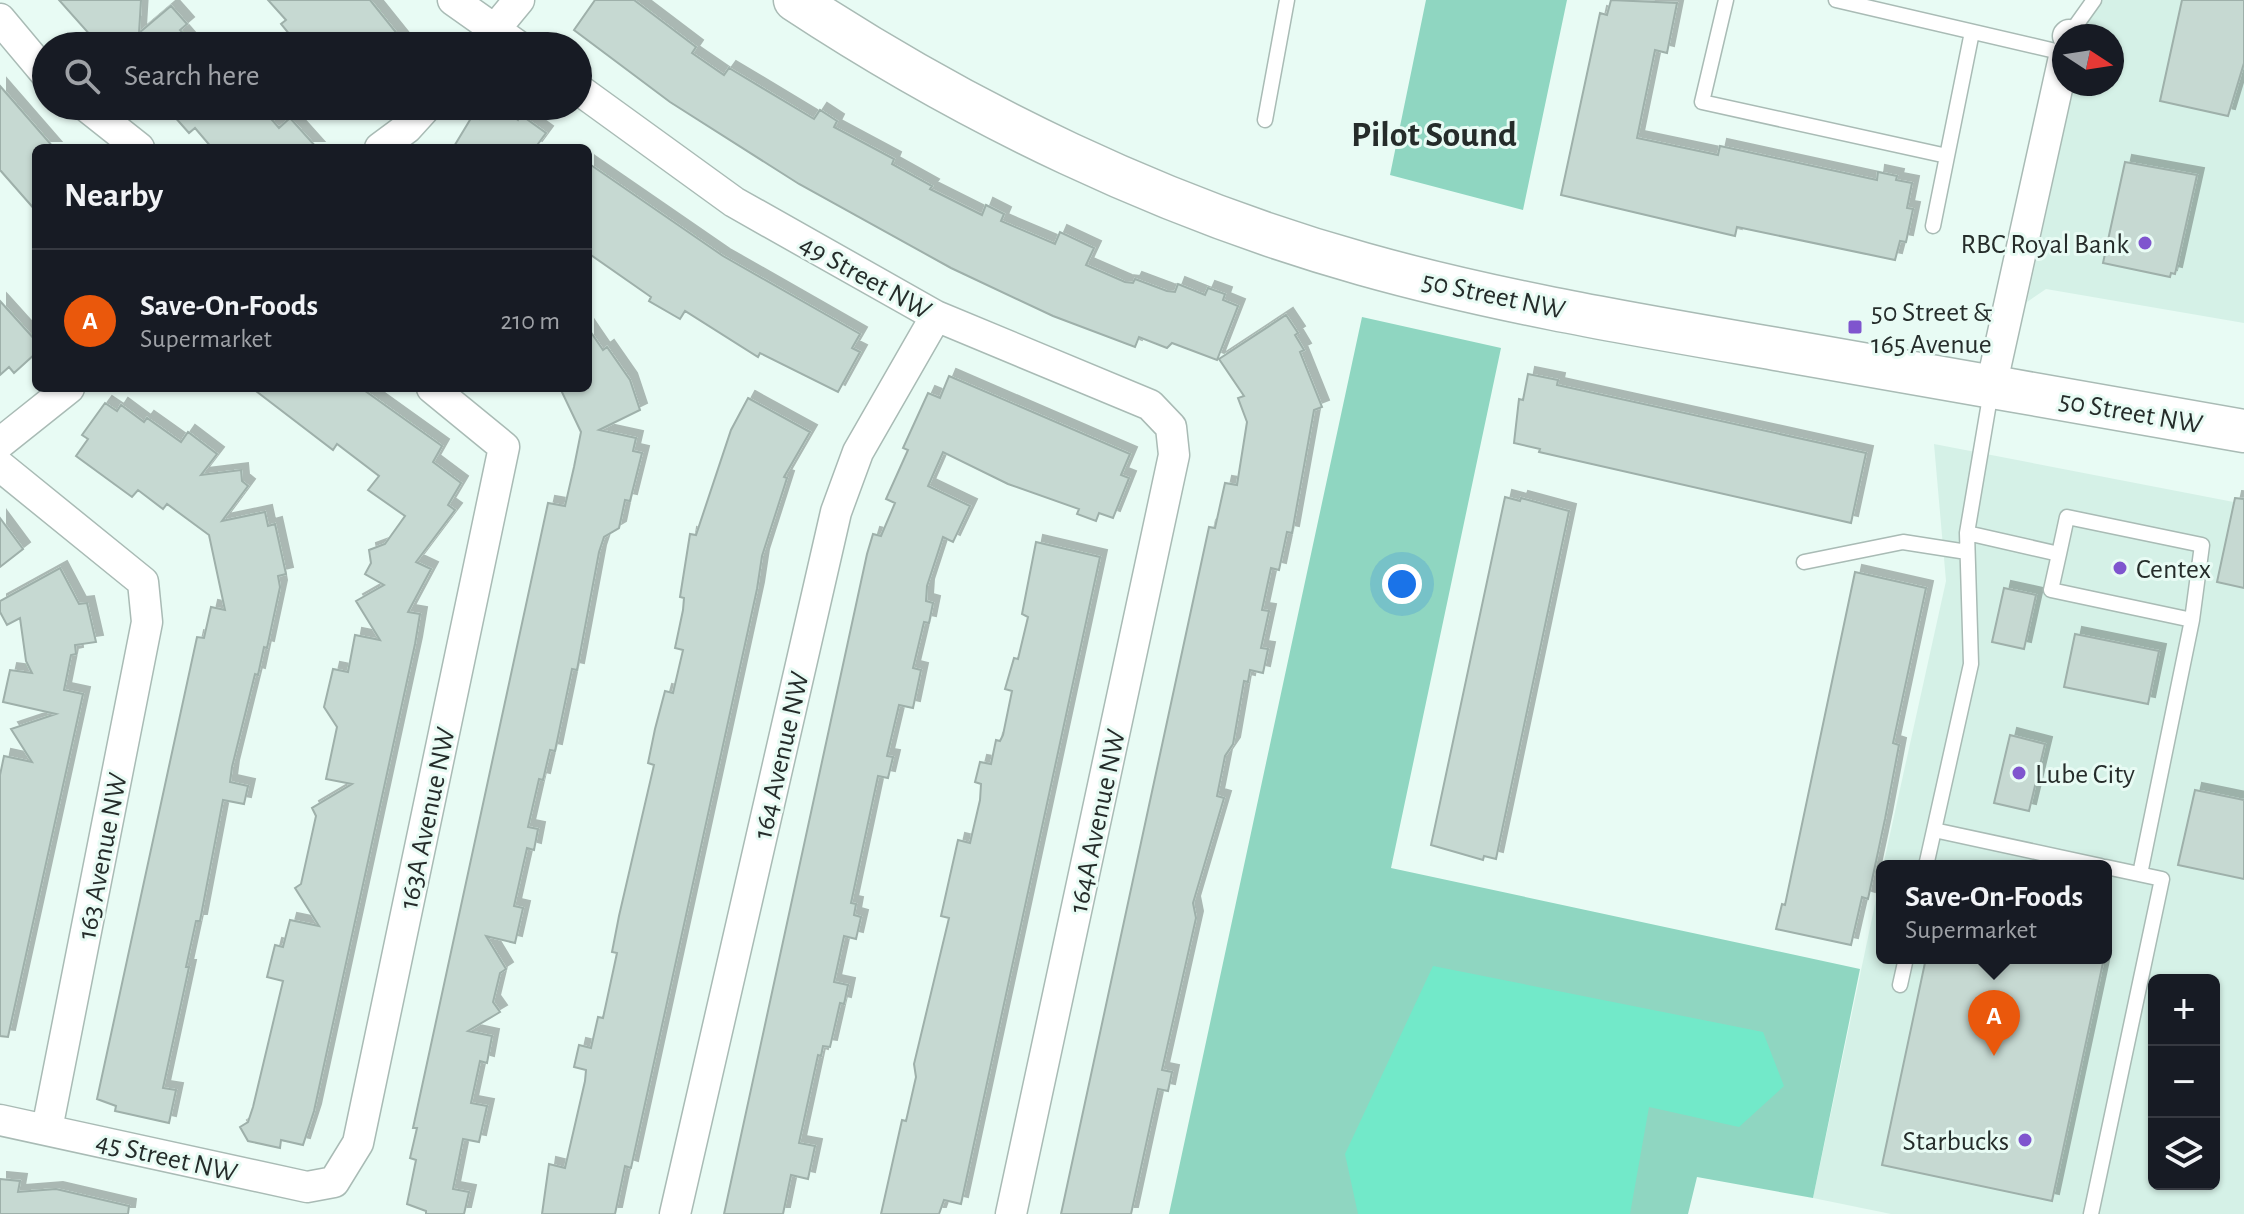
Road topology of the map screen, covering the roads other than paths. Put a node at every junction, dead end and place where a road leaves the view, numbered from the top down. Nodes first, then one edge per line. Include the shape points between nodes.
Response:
1 (453, 0) edge
2 (519, 0) edge
3 (795, 0) edge
4 (1287, 0) edge
5 (1726, 0) edge
6 (1836, 0) edge
7 (2094, 0) edge
8 (0, 19) edge
9 (2077, 24) edge
10 (488, 32) edge
11 (503, 32) edge
12 (1972, 32) junction
13 (2052, 52) edge
14 (32, 57) edge
15 (2055, 96) edge
16 (592, 99) edge
17 (104, 120) edge
18 (414, 120) edge
19 (1265, 120) dead end
20 (134, 144) edge
21 (385, 144) edge
22 (1947, 156) junction
23 (1933, 226) dead end
24 (936, 316) junction
25 (1991, 387) junction
26 (64, 392) edge
27 (437, 392) edge
28 (1171, 427) joint
29 (2244, 431) edge
30 (0, 443) edge
31 (0, 466) edge
32 (1967, 533) junction
33 (1967, 552) junction
34 (2059, 554) junction
35 (1804, 562) dead end
36 (2192, 620) junction
37 (1934, 830) junction
38 (1927, 860) edge
39 (2071, 860) edge
40 (2112, 869) edge
41 (2140, 874) junction
42 (1905, 964) edge
43 (1900, 985) dead end
44 (0, 1120) edge
45 (47, 1129) junction
46 (334, 1182) joint
47 (675, 1214) edge
48 (1011, 1214) edge
49 (2091, 1214) edge

1 - 10 street
2 - 11 street
3 - 25 main road, 50 Street NW via 920,76 1056,146 1192,205 1361,263 1656,328
4 - 19 lane
5 - 22 lane via 1702,102
6 - 12 lane
7 - 9 lane
8 - 14 street
12 - 13 lane
12 - 22 lane
15 - 25 street
16 - 24 street, 49 Street NW via 734,202
17 - 20 street
18 - 21 street
22 - 23 lane
24 - 28 street, 49 Street NW via 1150,405
24 - 47 street, 164 Avenue NW via 858,452 836,512
25 - 29 main road, 50 Street NW
25 - 32 lane
26 - 30 street
27 - 46 street, 163A Avenue NW via 504,447 358,1143
28 - 48 street, 164A Avenue NW via 1174,455
31 - 45 street, 163 Avenue NW via 143,582 147,622
32 - 33 lane
32 - 34 lane
33 - 35 lane via 1903,542
33 - 37 lane via 1971,664
34 - 36 lane via 2051,590
34 - 36 lane via 2067,517 2202,545
36 - 41 lane
37 - 38 lane
37 - 39 lane
40 - 41 lane
41 - 49 lane via 2162,879
42 - 43 lane
44 - 45 street, 45 Street NW
45 - 46 street, 45 Street NW via 307,1187

